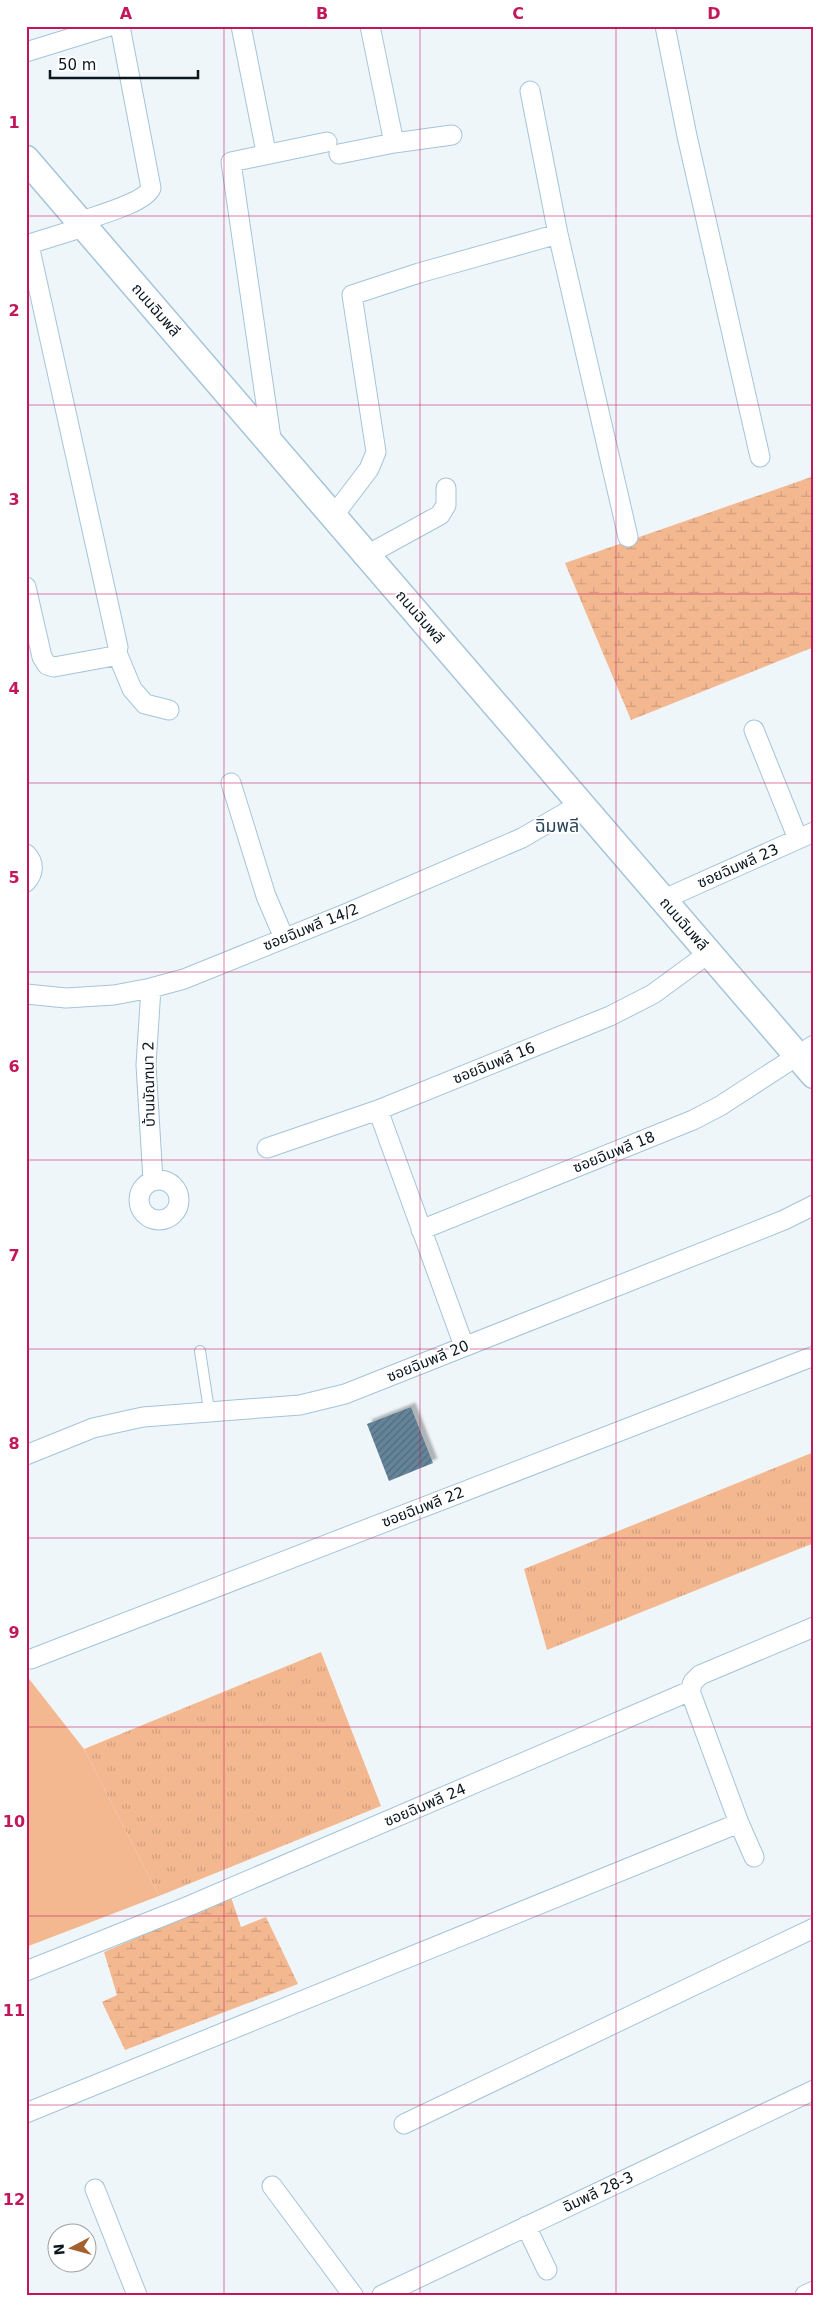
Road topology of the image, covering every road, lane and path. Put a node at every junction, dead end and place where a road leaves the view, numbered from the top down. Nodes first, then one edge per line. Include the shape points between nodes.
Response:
1 (110, 26) edge
2 (120, 26) edge
3 (241, 26) edge
4 (370, 26) edge
5 (665, 26) edge
6 (26, 52) edge
7 (530, 91) dead end
8 (452, 135) dead end
9 (394, 143) junction
10 (265, 147) dead end
11 (26, 159) edge
12 (82, 224) junction
13 (558, 234) junction
14 (28, 245) edge
15 (272, 445) junction
16 (760, 457) dead end
17 (446, 488) dead end
18 (334, 515) junction
19 (628, 537) dead end
20 (366, 555) junction
21 (26, 587) edge
22 (117, 653) junction
23 (169, 710) dead end
24 (754, 730) dead end
25 (231, 783) dead end
26 (582, 803) junction
27 (806, 836) edge
28 (26, 854) edge
29 (26, 882) edge
30 (662, 900) junction
31 (284, 938) junction
32 (709, 953) junction
33 (151, 988) junction
34 (26, 994) edge
35 (805, 1050) edge
36 (814, 1075) edge
37 (378, 1110) junction
38 (267, 1148) dead end
39 (153, 1180) dead end
40 (814, 1205) edge
41 (421, 1230) junction
42 (464, 1346) junction
43 (200, 1351) dead end
44 (814, 1356) edge
45 (209, 1410) junction
46 (26, 1455) edge
47 (814, 1627) edge
48 (32, 1659) dead end
49 (690, 1691) junction
50 (739, 1823) junction
51 (754, 1857) dead end
52 (814, 1928) edge
53 (26, 1971) edge
54 (814, 2090) edge
55 (26, 2113) edge
56 (404, 2124) dead end
57 (272, 2186) dead end
58 (95, 2190) dead end
59 (526, 2226) junction
60 (547, 2270) dead end
61 (814, 2291) edge
62 (137, 2295) edge
63 (353, 2295) edge
64 (382, 2295) edge
65 (805, 2295) edge

1 - 6 street
2 - 12 street via 151,188 146,196
3 - 10 street
4 - 9 street
5 - 16 street
7 - 13 street
8 - 9 street
9 - 15 street via 231,162
11 - 12 street, ถนนฉิมพลี
12 - 14 street
12 - 15 street, ถนนฉิมพลี
13 - 18 street via 352,295 376,452 369,470
13 - 19 street
14 - 22 street
15 - 18 street, ถนนฉิมพลี
17 - 20 street via 446,505 440,514
18 - 20 street, ถนนฉิมพลี
20 - 26 street, ถนนฉิมพลี
21 - 22 street via 42,657 48,665 54,667
22 - 23 street via 132,689 145,704
24 - 27 street
25 - 31 street via 266,896
26 - 30 street, ถนนฉิมพลี
26 - 31 street, ซอยฉิมพลี 14/2 via 522,838
27 - 30 street, ซอยฉิมพลี 23
28 - 29 street via 33,871
30 - 32 street, ถนนฉิมพลี
31 - 33 street, ซอยฉิมพลี 14/2 via 184,979
32 - 35 street, ถนนฉิมพลี
32 - 37 street, ซอยฉิมพลี 16 via 634,1005
33 - 34 street, ซอยฉิมพลี 14/2 via 114,995 66,998
33 - 39 street, บ้านมัณฑนา 2 via 146,1065
35 - 36 street, ถนนฉิมพลี
35 - 41 street, ซอยฉิมพลี 18 via 693,1120
37 - 38 street, ซอยฉิมพลี 16
37 - 41 street
40 - 42 street, ซอยฉิมพลี 20 via 784,1220
41 - 42 street
42 - 45 street, ซอยฉิมพลี 20 via 345,1394 300,1405
43 - 45 lane
44 - 48 street, ซอยฉิมพลี 22
45 - 46 street, ซอยฉิมพลี 20 via 143,1417 93,1428
47 - 49 street, ซอยฉิมพลี 24 via 700,1675
49 - 50 street
49 - 53 street, ซอยฉิมพลี 24
50 - 51 street
50 - 55 street
52 - 56 street
54 - 59 street, ฉิมพลี 28-3
57 - 63 street
58 - 62 street
59 - 60 street
59 - 64 street, ฉิมพลี 28-3
61 - 65 street

